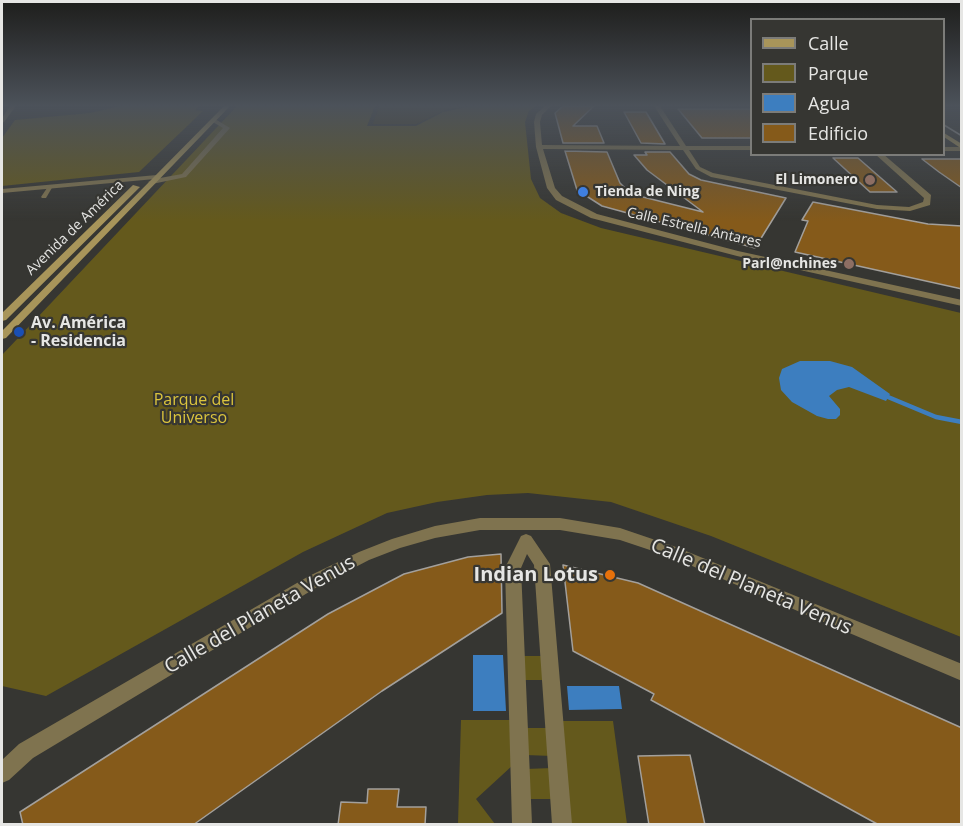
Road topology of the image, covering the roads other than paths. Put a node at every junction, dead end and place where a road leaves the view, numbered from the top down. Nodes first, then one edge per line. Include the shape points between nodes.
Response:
1 (183, 145) edge
2 (188, 145) edge
3 (212, 145) edge
4 (539, 147) joint
5 (684, 147) junction
6 (750, 148) edge
7 (962, 148) edge
8 (945, 149) edge
9 (880, 156) edge
10 (152, 179) junction
11 (51, 186) junction
12 (2, 191) edge
13 (44, 197) dead end
14 (962, 303) edge
15 (7, 309) edge
16 (2, 318) edge
17 (2, 336) edge
18 (962, 673) edge
19 (9, 759) edge
20 (2, 773) edge
21 (522, 825) edge
22 (562, 825) edge

1 - 10 main road, Avenida de América
2 - 10 main road, Avenida de América
3 - 10 street via 184,176
4 - 5 street
4 - 14 street, Calle Estrella Antares via 551,188 559,198 594,216 737,253
5 - 6 street
5 - 9 street via 698,168 724,179 877,207 910,209 927,203 928,197
7 - 8 street
10 - 11 street
10 - 15 main road, Avenida de América
10 - 17 main road, Avenida de América
11 - 12 street
11 - 13 lane
15 - 16 main road, Avenida de América
18 - 19 street, Calle del Planeta Venus via 676,553 620,534 560,524 480,524 435,532 364,556 314,581
19 - 20 street, Calle del Planeta Venus
21 - 22 street via 513,568 526,540 542,564

